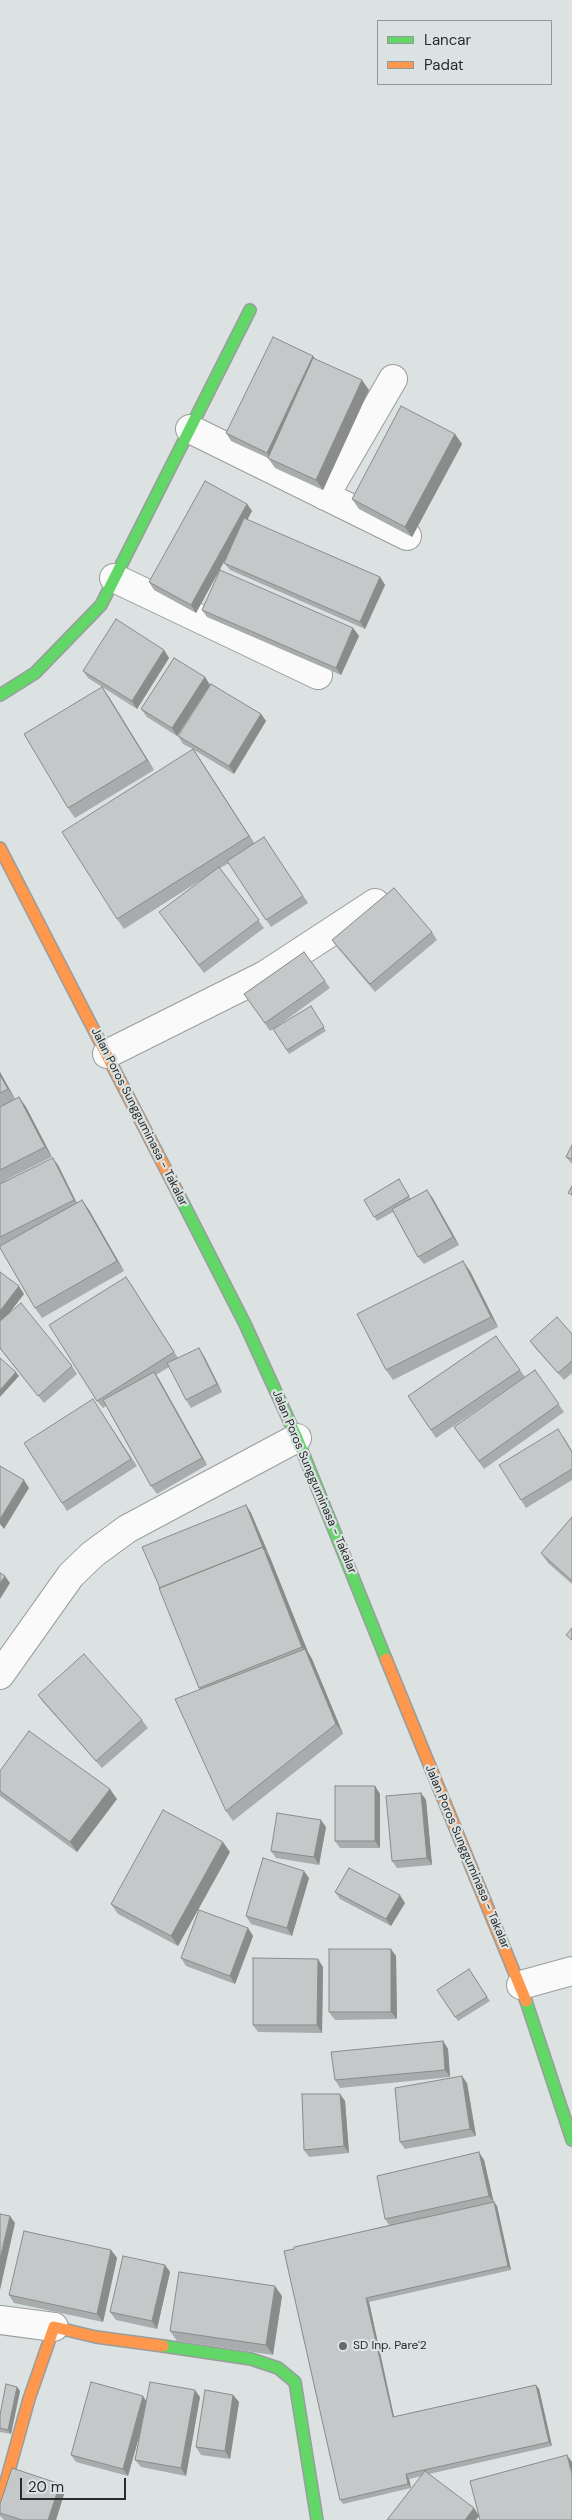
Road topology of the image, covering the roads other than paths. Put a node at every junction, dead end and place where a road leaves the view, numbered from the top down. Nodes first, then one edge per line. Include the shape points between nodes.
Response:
1 (250, 310) dead end
2 (392, 379) dead end
3 (190, 429) junction
4 (325, 496) junction
5 (407, 536) edge
6 (114, 578) junction
7 (318, 675) edge
8 (0, 695) edge
9 (0, 848) edge
10 (375, 903) edge
11 (107, 1054) junction
12 (297, 1438) junction
13 (0, 1675) edge
14 (570, 1972) edge
15 (521, 1985) junction
16 (572, 2140) edge
17 (0, 2320) edge
18 (54, 2327) junction
19 (0, 2503) edge
20 (317, 2520) edge

1 - 3 main road
2 - 4 street
3 - 4 street
3 - 6 main road
4 - 5 street
6 - 7 street
6 - 8 main road via 101,605 35,674
9 - 11 main road, Jalan Poros Sungguminasa - Takalar
10 - 11 street via 266,976
11 - 12 main road, Jalan Poros Sungguminasa - Takalar via 245,1324
12 - 13 street via 127,1529 93,1554 71,1575
12 - 15 main road, Jalan Poros Sungguminasa - Takalar
14 - 15 street
15 - 16 main road, Jalan Poros Sungguminasa - Takalar
17 - 18 street
18 - 19 main road
18 - 20 main road via 96,2337 251,2359 278,2368 295,2382

